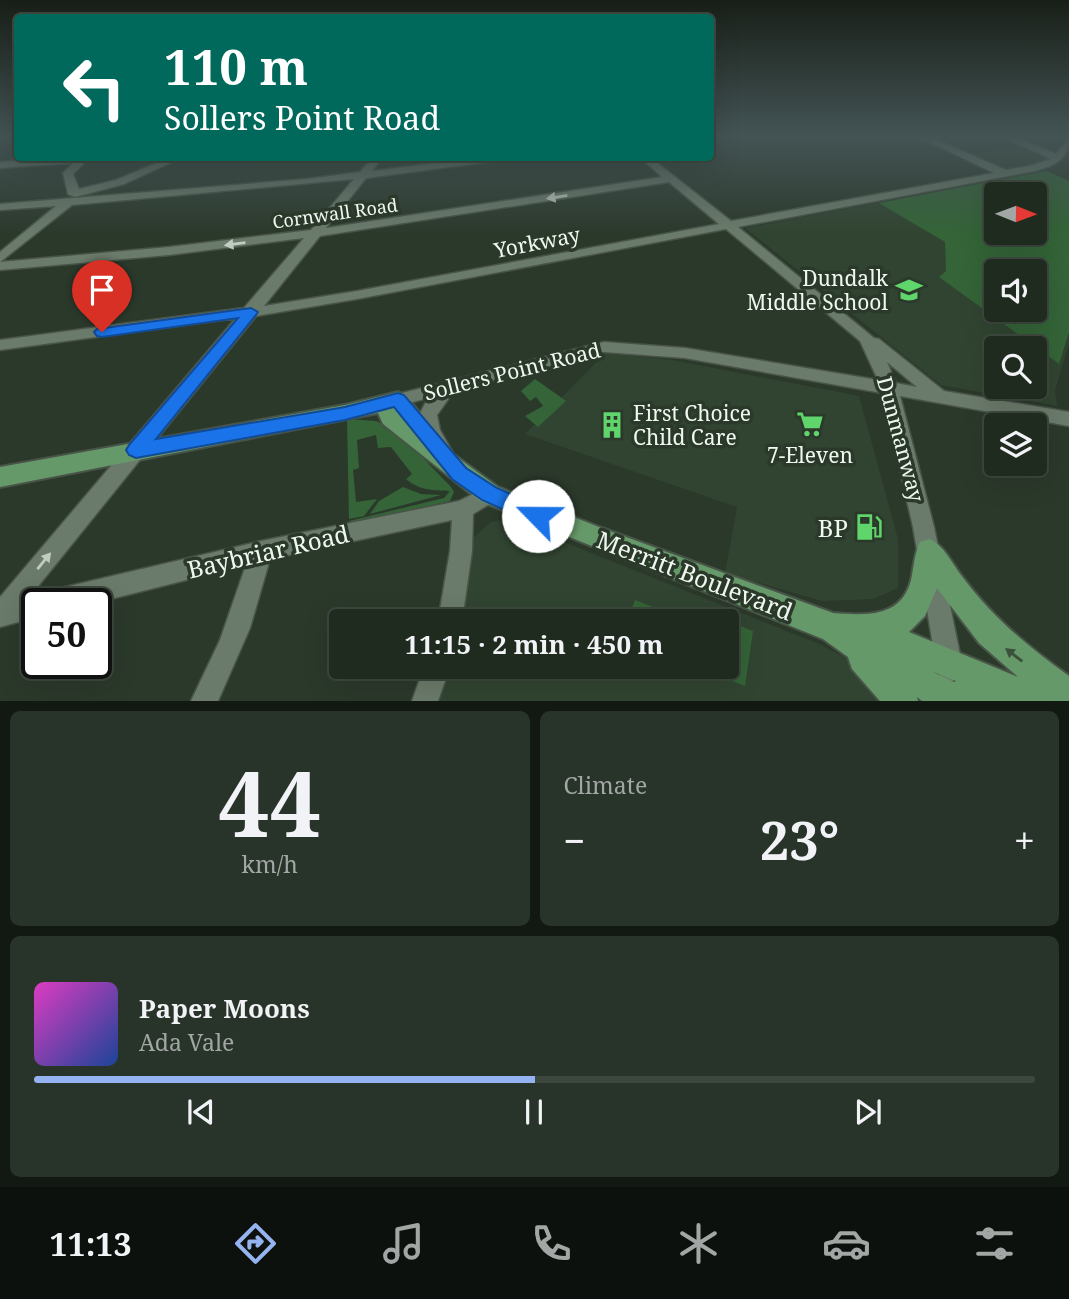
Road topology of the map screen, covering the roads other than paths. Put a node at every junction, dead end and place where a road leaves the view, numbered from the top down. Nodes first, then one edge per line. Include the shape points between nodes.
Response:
1 (72, 170) edge
2 (149, 170) edge
3 (368, 170) edge
4 (405, 170) edge
5 (662, 170) edge
6 (995, 170) edge
7 (1025, 170) edge
8 (1005, 174) junction
9 (364, 175) junction
10 (673, 178) junction
11 (120, 182) junction
12 (71, 198) junction
13 (123, 198) junction
14 (0, 207) edge
15 (731, 226) junction
16 (314, 234) junction
17 (0, 258) edge
18 (0, 266) edge
19 (251, 312) junction
20 (866, 338) junction
21 (0, 345) edge
22 (451, 386) junction
23 (890, 389) junction
24 (942, 397) junction
25 (392, 401) junction
26 (345, 413) junction
27 (1069, 419) edge
28 (402, 428) junction
29 (136, 450) junction
30 (448, 463) junction
31 (0, 477) edge
32 (489, 494) junction
33 (463, 509) junction
34 (261, 551) junction
35 (929, 551) junction
36 (110, 588) edge
37 (452, 609) edge
38 (21, 610) edge
39 (0, 615) edge
40 (833, 628) junction
41 (864, 630) junction
42 (949, 662) junction
43 (433, 679) edge
44 (1069, 695) edge
45 (955, 700) edge
46 (204, 701) edge
47 (425, 701) edge
48 (902, 701) edge
49 (1000, 701) edge
50 (1034, 701) edge

1 - 12 street
2 - 11 street
3 - 9 street
4 - 9 street
5 - 10 street, Dunmanway
6 - 8 street
7 - 8 street, Yorkway
8 - 15 street, Yorkway
9 - 13 street
9 - 16 street
10 - 15 street, Dunmanway
10 -> 16 street, Cornwall Road
11 - 12 street
11 - 13 street via 114,190
12 - 13 street
12 - 14 street
12 - 17 street
15 - 19 street, Yorkway
15 - 20 street, Dunmanway
16 -> 18 street, Cornwall Road
16 - 19 street
19 - 21 street, Yorkway
19 - 29 street
20 - 23 street, Dunmanway
20 - 24 street
22 - 23 street, Sollers Point Road via 581,351 627,347
22 - 25 street, Sollers Point Road
22 - 30 street via 432,404 426,419
23 - 24 street, Sollers Point Road
23 - 35 street, Dunmanway
24 - 27 street, Sollers Point Road
25 - 26 main road, Sollers Point Road
25 - 28 main road, Merritt Boulevard via 391,418
25 - 30 main road, Merritt Boulevard
26 - 28 main road via 368,415
26 - 29 main road, Sollers Point Road
28 - 30 main road, Merritt Boulevard
29 - 31 main road, Sollers Point Road
39 -> 29 street
30 - 32 main road, Merritt Boulevard
32 - 33 street, Baybriar Road
32 - 40 main road, Merritt Boulevard
33 - 34 street, Baybriar Road
33 - 37 street
34 - 36 street, Baybriar Road
34 - 46 street via 244,612
35 - 41 main road via 926,587 920,600 891,625
35 - 42 street, Dunmanway
44 -> 35 main road via 1001,645 954,593
38 - 39 street
40 - 41 main road, Merritt Boulevard
40 - 45 main road, Merritt Boulevard via 875,658
40 - 48 main road
41 - 42 main road, Merritt Boulevard
42 - 45 street, Dunmanway
42 - 50 main road, Merritt Boulevard
43 - 47 street
45 - 49 main road via 970,691

